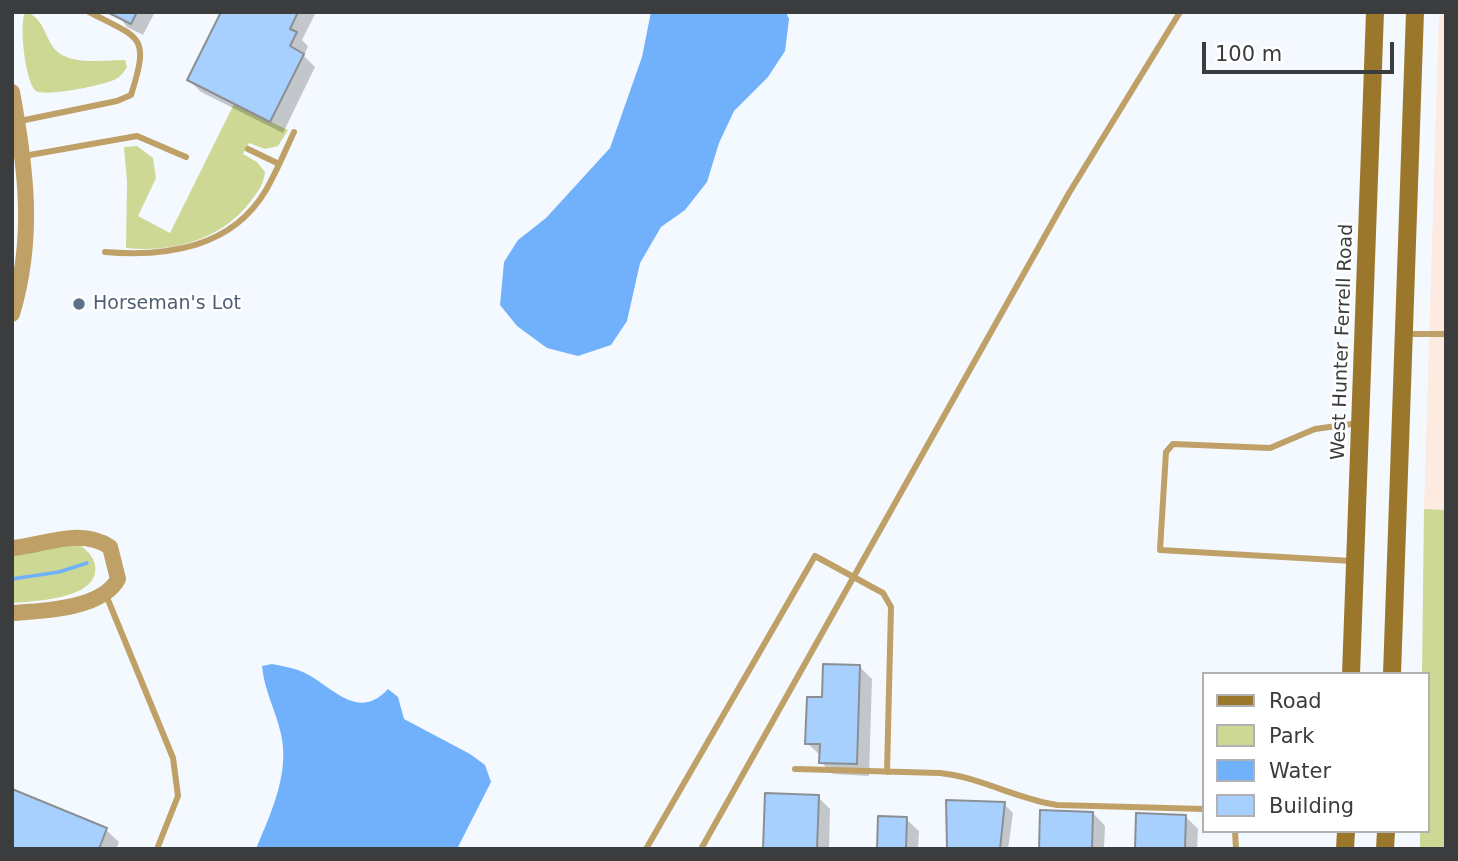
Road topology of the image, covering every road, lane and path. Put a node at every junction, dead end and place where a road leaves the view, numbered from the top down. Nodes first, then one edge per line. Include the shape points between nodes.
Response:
1 (89, 12) edge
2 (1180, 12) edge
3 (1375, 12) edge
4 (1415, 12) edge
5 (12, 92) edge
6 (18, 121) junction
7 (294, 131) dead end
8 (248, 149) dead end
9 (23, 156) junction
10 (186, 156) dead end
11 (279, 164) junction
12 (105, 253) dead end
13 (12, 314) edge
14 (1405, 334) junction
15 (1446, 334) edge
16 (1361, 423) junction
17 (12, 548) edge
18 (1355, 562) junction
19 (856, 576) junction
20 (106, 595) junction
21 (12, 612) edge
22 (1351, 672) edge
23 (1392, 672) edge
24 (795, 769) dead end
25 (887, 772) junction
26 (1202, 809) edge
27 (158, 849) edge
28 (646, 849) edge
29 (701, 849) edge

1 - 6 lane via 136,40 141,61 131,95
2 - 19 lane via 1069,193
3 - 16 main road, West Hunter Ferrell Road
4 - 14 main road
5 - 6 street
6 - 9 street
7 - 11 lane
8 - 11 lane
9 - 10 lane via 137,136
9 - 13 street via 27,235
11 - 12 lane via 251,211 213,238 168,253
14 - 15 lane
14 - 23 main road
16 - 18 main road, West Hunter Ferrell Road
16 - 18 lane via 1315,429 1270,448 1173,443 1166,452 1160,551
17 - 20 street via 82,537 100,540 110,547 118,579
18 - 22 main road, West Hunter Ferrell Road
19 - 25 lane via 883,593 891,607
19 - 28 lane via 816,556
19 - 29 lane
20 - 21 street via 71,605
20 - 27 lane via 173,758 178,796
24 - 25 lane
25 - 26 lane via 960,775 1035,802 1057,805

